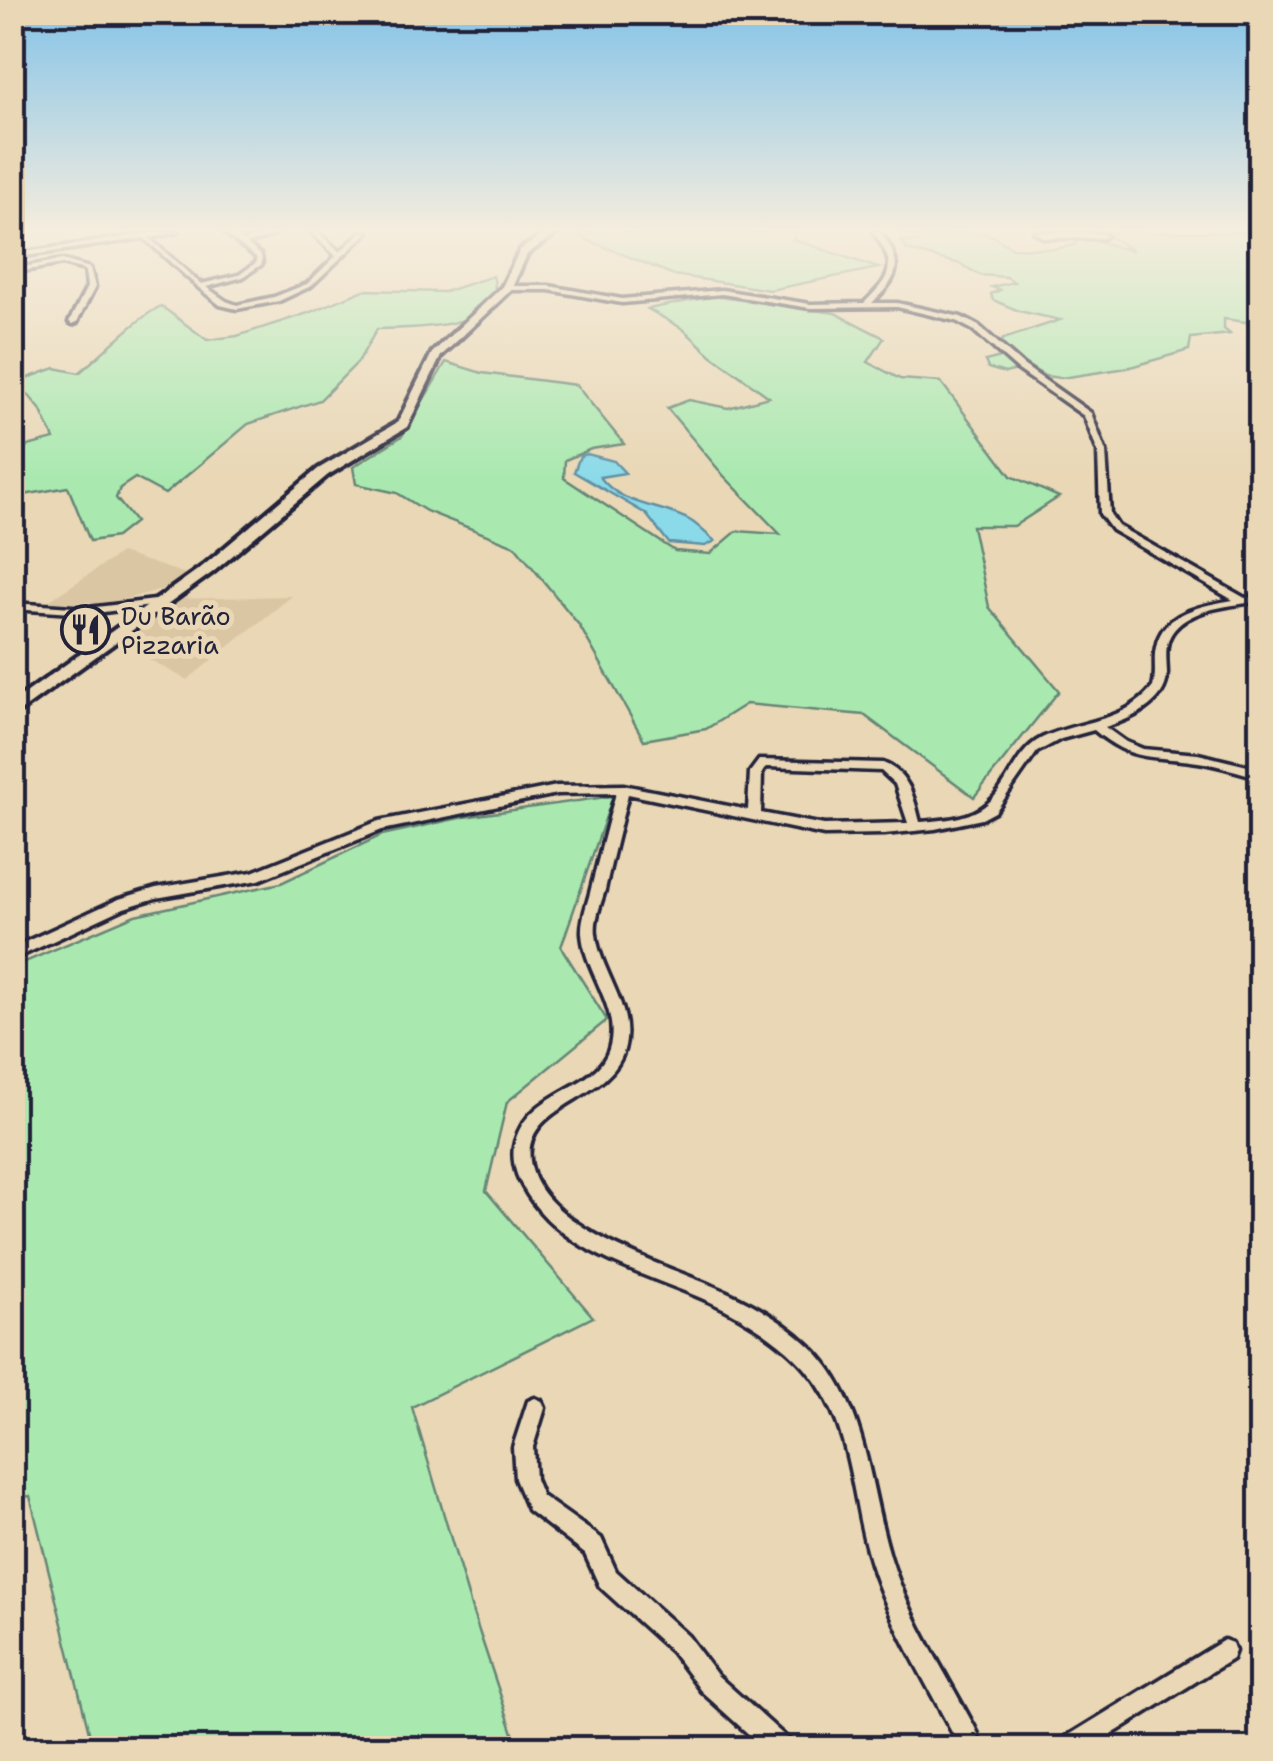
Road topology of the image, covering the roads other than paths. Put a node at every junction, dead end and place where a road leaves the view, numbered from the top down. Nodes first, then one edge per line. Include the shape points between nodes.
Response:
1 (77, 314) edge
2 (479, 314) edge
3 (939, 314) edge
4 (73, 322) dead end
5 (1260, 598) edge
6 (1243, 601) junction
7 (163, 602) junction
8 (12, 606) edge
9 (12, 712) edge
10 (1099, 728) junction
11 (1260, 772) edge
12 (622, 789) junction
13 (754, 815) junction
14 (915, 826) junction
15 (12, 955) edge
16 (535, 1408) dead end
17 (1224, 1651) dead end
18 (781, 1748) edge
19 (967, 1748) edge
20 (1068, 1748) edge

1 - 4 street
2 - 7 street via 436,355 404,424 322,472
3 - 6 street via 976,328 1090,418 1102,452 1108,521
5 - 6 street
6 - 10 street via 1176,620 1162,642 1158,689
7 - 8 street via 88,611
7 - 9 street
10 - 11 street via 1139,754
10 - 14 street via 1042,743 986,812
12 - 13 street
12 - 15 street via 557,790 380,826 254,877 119,904
12 - 19 street via 588,929 618,1022 616,1055 594,1080 539,1114 522,1145 524,1171 532,1190 568,1226 729,1302 780,1332 810,1360 838,1399 883,1570 966,1734
13 - 14 street via 824,830
13 - 14 street via 762,764 883,767 902,784
16 - 18 street via 524,1446 534,1503 593,1546 608,1579
17 - 20 street

